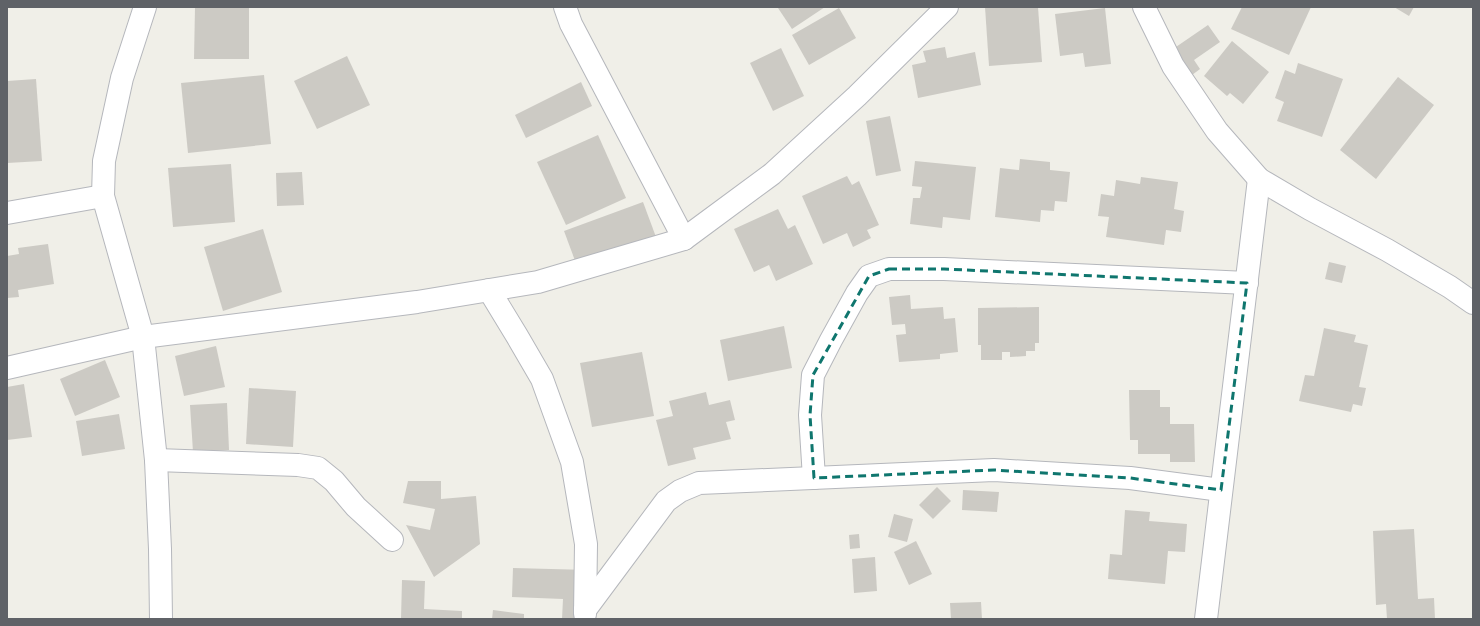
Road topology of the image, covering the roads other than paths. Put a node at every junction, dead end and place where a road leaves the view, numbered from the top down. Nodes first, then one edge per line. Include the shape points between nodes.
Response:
1 (145, 7) edge
2 (565, 7) edge
3 (947, 7) edge
4 (1144, 7) edge
5 (1259, 179) junction
6 (103, 196) junction
7 (7, 213) edge
8 (684, 239) junction
9 (1247, 283) junction
10 (490, 290) junction
11 (1473, 303) edge
12 (143, 337) junction
13 (7, 368) edge
14 (156, 460) junction
15 (814, 478) junction
16 (1221, 490) junction
17 (392, 540) dead end
18 (585, 614) edge
19 (161, 619) edge
20 (1206, 619) edge

1 - 6 street via 122,78 104,161
2 - 8 street via 571,24
3 - 8 street via 857,96 772,174
4 - 5 street via 1173,66 1217,131
5 - 9 street
5 - 11 street via 1387,250
6 - 7 street
6 - 12 street
8 - 10 street via 538,282
9 - 15 street via 944,269 889,269 869,276 857,293 813,375 810,415
9 - 16 street
10 - 12 street via 417,302
10 - 18 street via 542,379 572,462 586,544
12 - 13 street
12 - 14 street
14 - 17 street via 298,465 318,468
14 - 19 street
15 - 16 street via 994,470 1130,478
15 - 18 street via 699,483 680,491 666,501
16 - 20 street

